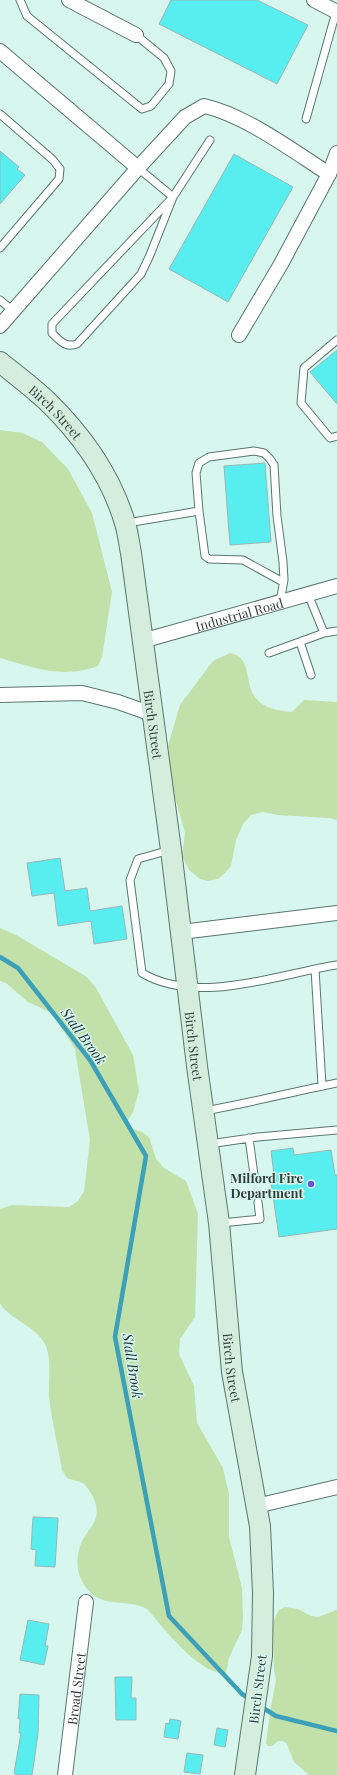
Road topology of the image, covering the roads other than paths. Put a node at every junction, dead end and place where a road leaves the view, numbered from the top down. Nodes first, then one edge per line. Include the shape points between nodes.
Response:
1 (20, 0) edge
2 (68, 0) edge
3 (314, 0) edge
4 (336, 12) edge
5 (136, 35) joint
6 (0, 51) edge
7 (0, 114) edge
8 (306, 119) dead end
9 (210, 140) dead end
10 (337, 153) edge
11 (138, 168) junction
12 (329, 174) junction
13 (173, 197) junction
14 (0, 248) edge
15 (0, 300) edge
16 (13, 311) junction
17 (0, 326) edge
18 (239, 335) dead end
19 (337, 340) edge
20 (0, 362) edge
21 (337, 436) edge
22 (199, 511) junction
23 (125, 523) junction
24 (283, 582) junction
25 (337, 586) edge
26 (308, 594) junction
27 (280, 602) junction
28 (337, 631) edge
29 (324, 633) junction
30 (142, 641) junction
31 (300, 642) junction
32 (269, 653) dead end
33 (311, 675) dead end
34 (0, 695) edge
35 (152, 714) junction
36 (171, 850) junction
37 (337, 913) edge
38 (181, 932) junction
39 (337, 965) edge
40 (315, 970) junction
41 (188, 987) junction
42 (337, 1083) edge
43 (322, 1085) junction
44 (204, 1111) junction
45 (337, 1130) edge
46 (249, 1138) junction
47 (209, 1144) junction
48 (254, 1175) dead end
49 (258, 1202) dead end
50 (219, 1223) junction
51 (337, 1487) edge
52 (256, 1506) junction
53 (86, 1602) dead end
54 (65, 1775) edge
55 (246, 1775) edge

1 - 5 lane via 27,16 142,109 152,106 169,84 171,71 164,58
2 - 5 street
3 - 4 street
4 - 8 lane
6 - 11 street
7 - 14 lane via 60,169 59,179
9 - 13 lane
10 - 12 street
11 - 12 street via 184,117 204,106 237,118
11 - 13 lane
11 - 16 street
12 - 18 street via 281,264
13 - 13 lane via 52,324 52,333 61,342 70,346 77,344 140,274
15 - 16 lane
16 - 17 street
19 - 21 lane via 304,368 301,403 330,438
20 - 23 street, Birch Street via 46,400 76,433 99,465
22 - 23 lane
22 - 24 lane via 205,556 208,559 243,560
22 - 24 lane via 196,473 200,463 209,457 254,451 264,453 274,465
23 - 30 street, Birch Street
24 - 27 lane
25 - 26 street, Industrial Road
26 - 27 street, Industrial Road
26 - 29 lane
27 - 30 street, Industrial Road
28 - 29 lane
29 - 31 lane
30 - 35 street, Birch Street
31 - 32 lane
31 - 33 lane
34 - 35 street via 82,693
35 - 36 street, Birch Street
36 - 38 street, Birch Street
36 - 41 lane via 138,859 130,880 142,974 153,980
37 - 38 street
38 - 41 street, Birch Street
39 - 40 lane
40 - 41 lane via 233,987
40 - 43 lane
41 - 44 street, Birch Street
42 - 43 lane
43 - 44 lane
44 - 47 street, Birch Street
45 - 46 lane
46 - 47 lane
46 - 48 lane
47 - 50 street, Birch Street
49 - 50 lane via 260,1219
50 - 52 street, Birch Street via 232,1372
51 - 52 street
52 - 55 street, Birch Street via 260,1526 263,1593 262,1656
53 - 54 street, Broad Street

